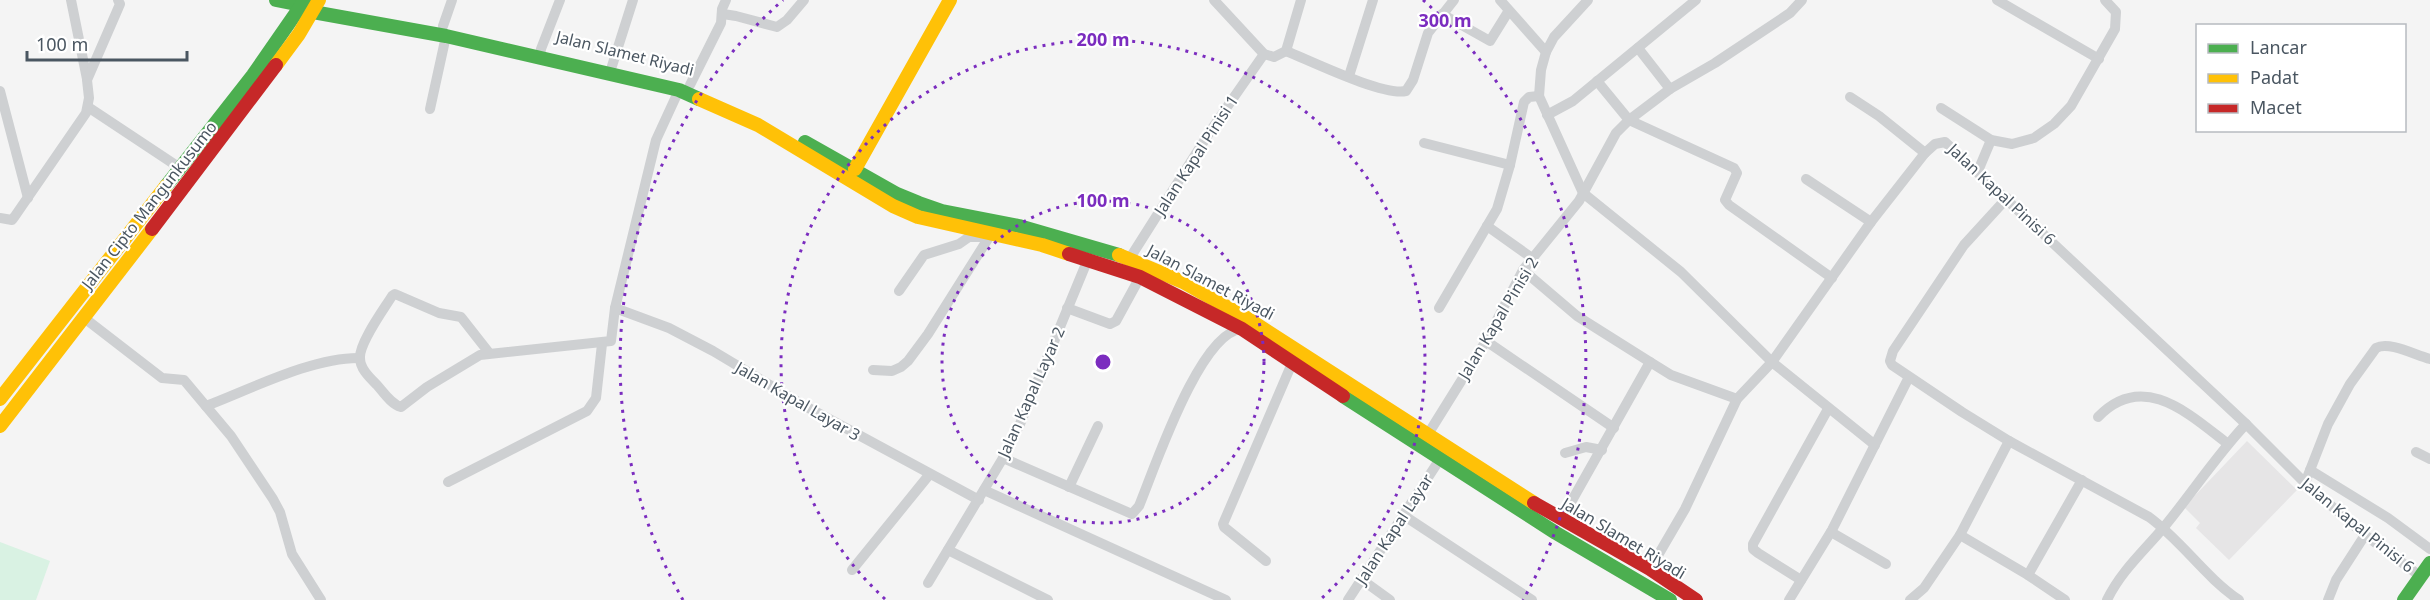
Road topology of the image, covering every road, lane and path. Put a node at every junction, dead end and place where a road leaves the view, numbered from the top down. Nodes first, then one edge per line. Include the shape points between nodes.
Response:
1 (72, 0) edge
2 (118, 0) edge
3 (276, 0) edge
4 (452, 0) edge
5 (560, 0) edge
6 (633, 0) edge
7 (726, 0) edge
8 (804, 0) edge
9 (950, 0) edge
10 (1214, 0) edge
11 (1300, 0) edge
12 (1373, 0) edge
13 (1454, 0) edge
14 (1500, 0) edge
15 (1588, 0) edge
16 (1696, 0) edge
17 (1802, 0) edge
18 (2105, 0) edge
19 (2004, 2) edge
20 (312, 3) edge
21 (1508, 12) junction
22 (723, 14) junction
23 (1442, 14) junction
24 (444, 31) junction
25 (1638, 48) junction
26 (1286, 51) junction
27 (1546, 52) junction
28 (540, 53) junction
29 (1264, 54) junction
30 (2099, 59) junction
31 (612, 66) junction
32 (1349, 76) junction
33 (87, 80) junction
34 (1597, 81) junction
35 (685, 88) junction
36 (1670, 89) junction
37 (0, 91) edge
38 (1539, 96) junction
39 (1850, 98) dead end
40 (88, 107) junction
41 (1941, 108) dead end
42 (430, 109) dead end
43 (1547, 115) junction
44 (1629, 120) junction
45 (1991, 140) junction
46 (1424, 143) dead end
47 (1926, 153) junction
48 (1510, 165) junction
49 (180, 168) junction
50 (855, 169) junction
51 (1978, 171) junction
52 (1806, 179) dead end
53 (1583, 194) junction
54 (28, 198) junction
55 (2007, 198) junction
56 (0, 218) edge
57 (1871, 222) junction
58 (1487, 226) junction
59 (990, 236) junction
60 (1130, 258) junction
61 (1532, 258) junction
62 (1088, 259) junction
63 (1523, 270) junction
64 (1140, 277) junction
65 (1832, 278) junction
66 (1180, 288) junction
67 (899, 291) dead end
68 (615, 308) junction
69 (1067, 308) junction
70 (1439, 308) dead end
71 (83, 316) junction
72 (1242, 328) junction
73 (1486, 341) junction
74 (602, 344) junction
75 (490, 354) junction
76 (360, 358) junction
77 (2430, 359) edge
78 (1293, 361) junction
79 (1650, 362) junction
80 (1772, 362) junction
81 (873, 370) dead end
82 (1909, 378) junction
83 (0, 399) edge
84 (1737, 399) junction
85 (207, 406) junction
86 (1828, 409) junction
87 (2098, 417) dead end
88 (2246, 424) junction
89 (0, 426) edge
90 (1098, 426) dead end
91 (1614, 428) junction
92 (1424, 441) junction
93 (2009, 441) junction
94 (2228, 444) junction
95 (1875, 445) junction
96 (1602, 450) junction
97 (2416, 452) dead end
98 (1565, 453) dead end
99 (1003, 458) junction
100 (1440, 459) junction
101 (2430, 459) edge
102 (2310, 470) junction
103 (929, 475) junction
104 (2082, 480) junction
105 (448, 482) dead end
106 (2305, 483) junction
107 (1069, 487) junction
108 (981, 495) junction
109 (1403, 515) junction
110 (1561, 519) junction
111 (2164, 527) junction
112 (1831, 532) junction
113 (1960, 535) junction
114 (2365, 535) junction
115 (2430, 549) edge
116 (948, 550) junction
117 (1266, 561) dead end
118 (1886, 564) dead end
119 (1650, 569) junction
120 (852, 570) dead end
121 (2427, 570) edge
122 (2028, 575) junction
123 (1361, 579) junction
124 (1801, 580) junction
125 (928, 583) dead end
126 (1653, 596) edge
127 (321, 600) edge
128 (1048, 600) edge
129 (1226, 600) edge
130 (1348, 600) edge
131 (1390, 600) edge
132 (1532, 600) edge
133 (1670, 600) edge
134 (1696, 600) edge
135 (1789, 600) edge
136 (1910, 600) edge
137 (2065, 600) edge
138 (2107, 600) edge
139 (2239, 600) edge
140 (2328, 600) edge
141 (2404, 600) edge

1 - 33 street
2 - 33 street via 120,4
3 - 20 street, Jalan Slamet Riyadi
4 - 24 street
5 - 28 street
6 - 31 street
7 - 22 street
8 - 22 street via 777,27
9 - 50 street
10 - 29 street
11 - 26 street
12 - 32 street
13 - 23 street
14 - 21 street
15 - 27 street
16 - 25 street
17 - 36 street, Jalan Kapal Pinisi 2 via 1790,13
18 - 30 street via 2116,12 2115,29
19 - 30 street
20 - 24 street, Jalan Slamet Riyadi
20 - 49 street, Jalan Cipto Mangunkusumo
20 - 71 street, Jalan Cipto Mangunkusumo via 263,84
21 - 23 street via 1490,40
21 - 27 street
22 - 35 street
23 - 32 street via 1428,33 1406,91 1380,88
24 - 28 street, Jalan Slamet Riyadi
24 - 42 street
25 - 34 street
25 - 36 street
26 - 29 street via 1274,57
26 - 32 street
27 - 38 street
28 - 31 street, Jalan Slamet Riyadi
28 - 35 street, Jalan Slamet Riyadi
29 - 60 street, Jalan Kapal Pinisi 1
30 - 45 street via 2071,106 2054,124 2034,138 2012,144
31 - 35 street, Jalan Slamet Riyadi
33 - 40 street
34 - 43 street via 1573,101
34 - 44 street
35 - 50 street, Jalan Slamet Riyadi via 752,113
35 - 59 street, Jalan Slamet Riyadi via 758,125 893,206 918,217
35 - 68 street via 656,140
36 - 44 street, Jalan Kapal Pinisi 2
37 - 54 street
38 - 43 street
38 - 48 street via 1529,96 1524,102
39 - 47 street
40 - 49 street
40 - 54 street
41 - 45 street
43 - 53 street
44 - 53 street, Jalan Kapal Pinisi 2 via 1616,133
44 - 65 street via 1734,168 1737,174 1725,200 1729,205
45 - 51 street
46 - 48 street
47 - 51 street, Jalan Kapal Pinisi 6 via 1935,144 1945,142
47 - 57 street, Jalan Kapal Pinisi 6
48 - 58 street
49 - 83 street, Jalan Cipto Mangunkusumo
50 - 60 street, Jalan Slamet Riyadi via 897,194 942,211 1019,225
51 - 55 street, Jalan Kapal Pinisi 6
52 - 57 street
53 - 61 street, Jalan Kapal Pinisi 2
53 - 80 street via 1682,272
54 - 56 street via 12,220
55 - 82 street via 1958,254 1893,351 1892,365
55 - 88 street, Jalan Kapal Pinisi 6
57 - 65 street, Jalan Kapal Pinisi 6
58 - 61 street
58 - 70 street
59 - 62 street, Jalan Slamet Riyadi via 1042,245
59 - 67 street via 969,237 924,255
59 - 81 street via 908,361 901,368
60 - 66 street, Jalan Slamet Riyadi
61 - 63 street, Jalan Kapal Pinisi 2
62 - 64 street, Jalan Slamet Riyadi
62 - 69 street, Jalan Kapal Layar 2
63 - 73 street, Jalan Kapal Pinisi 2
63 - 79 street via 1577,316
64 - 66 street, Jalan Slamet Riyadi
64 - 69 street via 1116,321 1110,324
65 - 80 street, Jalan Kapal Pinisi 6
66 - 72 street, Jalan Slamet Riyadi
66 - 92 street, Jalan Slamet Riyadi via 1254,322
68 - 74 street via 611,341
68 - 103 street, Jalan Kapal Layar 3 via 669,328 713,351
69 - 99 street, Jalan Kapal Layar 2
71 - 85 street via 162,378 184,380
71 - 89 street, Jalan Cipto Mangunkusumo
72 - 78 street, Jalan Slamet Riyadi
72 - 107 street via 1220,339 1212,348 1182,398 1136,511 1124,512
73 - 91 street
73 - 92 street, Jalan Kapal Pinisi 2
74 - 75 street
74 - 105 street via 596,398 587,411
75 - 76 street via 472,359 401,407 369,376
75 - 76 street via 461,317 396,294 363,346
76 - 85 street via 308,367
77 - 102 street via 2388,347 2376,348 2328,424
78 - 92 street, Jalan Slamet Riyadi
78 - 117 street via 1222,524
79 - 84 street via 1671,375
79 - 91 street
80 - 84 street, Jalan Kapal Pinisi 6
80 - 86 street
82 - 93 street
82 - 95 street
84 - 119 street, Jalan Kapal Pinisi 6 via 1685,509
85 - 127 street via 280,512 292,554
86 - 95 street
86 - 124 street via 1753,544 1758,553
87 - 94 street via 2125,398 2159,399 2183,410
88 - 94 street
88 - 106 street, Jalan Kapal Pinisi 6
90 - 107 street
91 - 96 street
92 - 100 street, Jalan Slamet Riyadi
92 - 110 street, Jalan Slamet Riyadi
93 - 104 street
93 - 113 street
94 - 111 street
95 - 112 street
96 - 98 street via 1586,447
96 - 110 street
97 - 101 street
99 - 107 street
99 - 108 street, Jalan Kapal Layar 2
100 - 109 street, Jalan Kapal Layar
100 - 126 street, Jalan Slamet Riyadi
102 - 106 street
102 - 115 street
103 - 108 street, Jalan Kapal Layar 3
103 - 120 street
104 - 111 street
104 - 122 street
106 - 114 street, Jalan Kapal Pinisi 6
108 - 116 street, Jalan Kapal Layar 2
108 - 129 street, Jalan Kapal Layar 3
109 - 123 street, Jalan Kapal Layar
109 - 132 street
110 - 119 street, Jalan Slamet Riyadi
111 - 138 street via 2121,574
111 - 139 street
112 - 118 street
112 - 124 street
113 - 122 street
113 - 136 street via 1924,588
114 - 121 street, Jalan Kapal Pinisi 6
114 - 140 street
116 - 125 street, Jalan Kapal Layar 2
116 - 128 street
119 - 134 street, Jalan Slamet Riyadi
121 - 141 street
122 - 137 street
123 - 130 street, Jalan Kapal Layar
123 - 131 street
124 - 135 street
126 - 133 street, Jalan Slamet Riyadi

